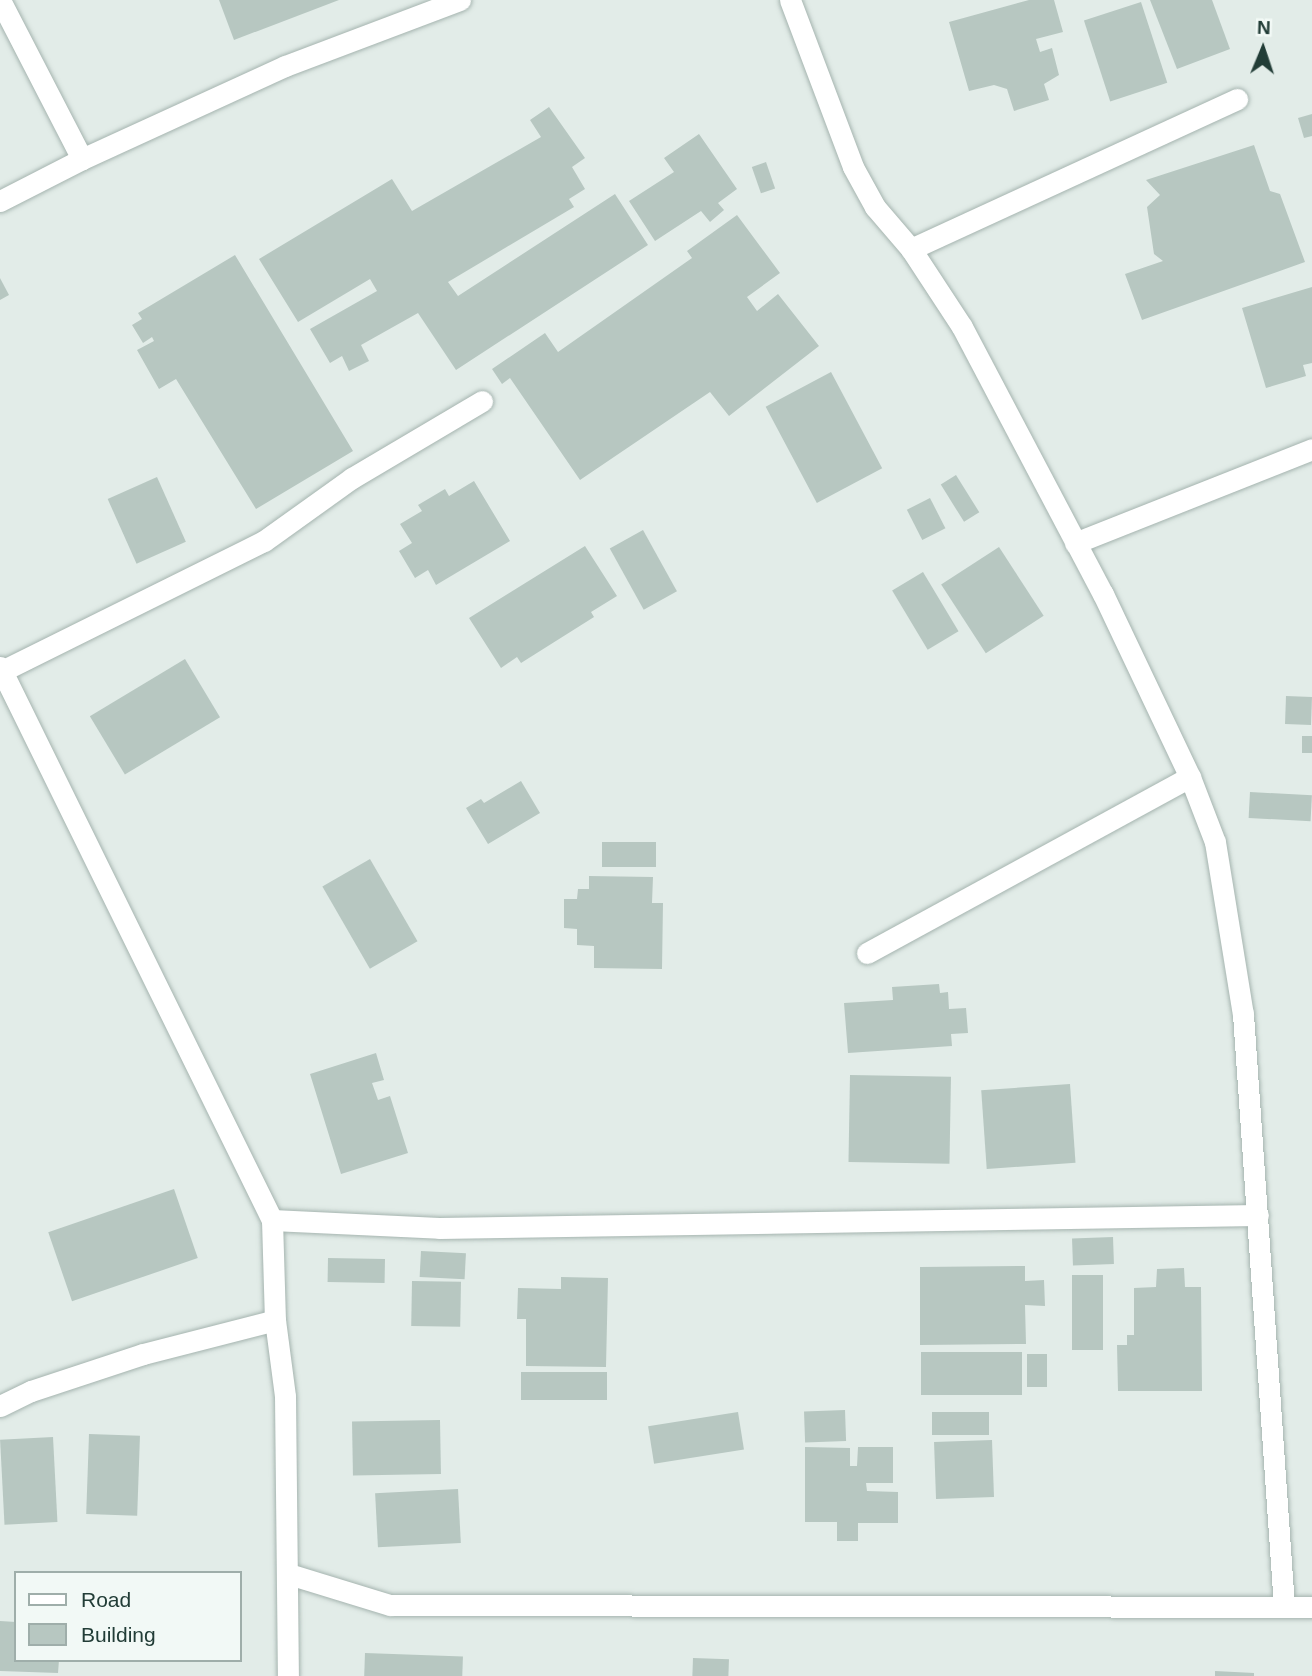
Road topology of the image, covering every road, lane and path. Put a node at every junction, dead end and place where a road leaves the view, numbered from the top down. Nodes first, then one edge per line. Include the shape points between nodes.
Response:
1 (0, 0) edge
2 (460, 0) edge
3 (790, 0) edge
4 (1237, 99) dead end
5 (82, 159) junction
6 (0, 201) edge
7 (911, 249) junction
8 (482, 401) dead end
9 (1312, 449) edge
10 (1075, 543) junction
11 (1, 669) edge
12 (1190, 777) junction
13 (867, 953) dead end
14 (1258, 1215) junction
15 (272, 1220) junction
16 (275, 1320) junction
17 (0, 1406) edge
18 (289, 1574) junction
19 (1284, 1607) junction
20 (1312, 1607) edge
21 (288, 1676) edge

1 - 5 street
2 - 5 street via 285,66
3 - 7 street via 853,167 875,207
4 - 7 street
5 - 6 street
7 - 10 street via 962,327
8 - 11 street via 352,478 264,541
9 - 10 street
10 - 12 street
11 - 15 street
12 - 13 street
12 - 14 street via 1215,842 1243,1014
14 - 15 street via 439,1228
14 - 19 street
15 - 16 street
16 - 17 street via 143,1354 31,1391
16 - 18 street via 285,1396
18 - 19 street via 390,1605
18 - 21 street
19 - 20 street

